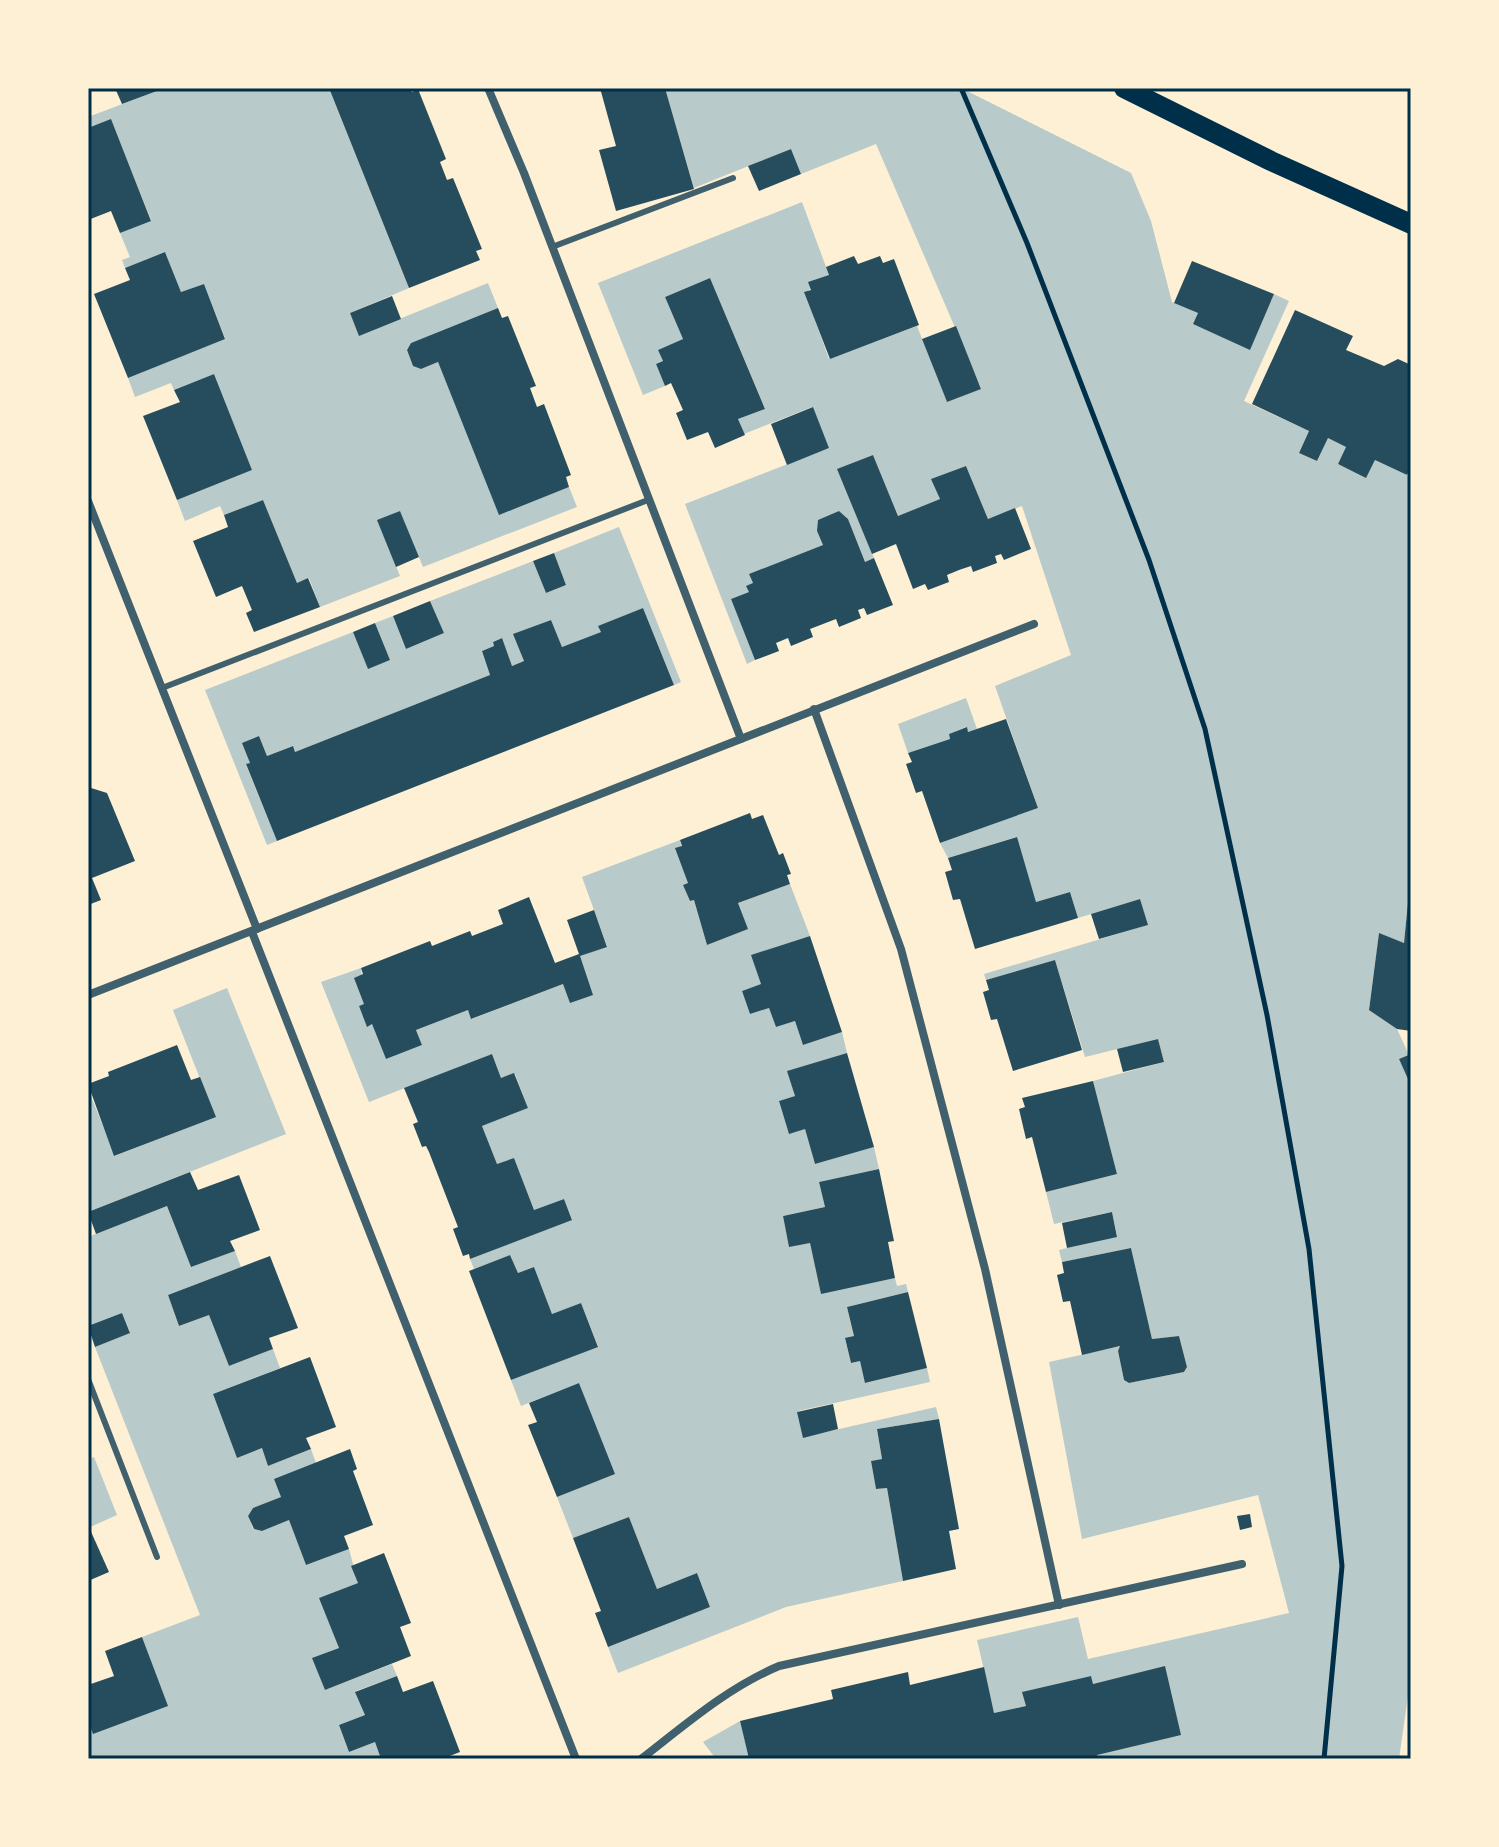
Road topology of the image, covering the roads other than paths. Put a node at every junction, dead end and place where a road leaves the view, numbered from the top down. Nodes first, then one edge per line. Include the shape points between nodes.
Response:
1 (488, 88) edge
2 (1124, 88) edge
3 (733, 178) dead end
4 (1411, 224) edge
5 (552, 247) junction
6 (648, 500) junction
7 (88, 501) edge
8 (1034, 624) dead end
9 (162, 688) junction
10 (814, 709) junction
11 (741, 739) junction
12 (255, 930) junction
13 (88, 995) edge
14 (88, 1379) edge
15 (157, 1557) dead end
16 (1242, 1564) dead end
17 (1059, 1605) junction
18 (576, 1759) edge
19 (641, 1759) edge

1 - 5 street
2 - 4 main road
3 - 5 lane
5 - 6 street
6 - 9 lane
6 - 11 street
7 - 9 street
8 - 10 street
9 - 12 street
10 - 11 street
10 - 17 street via 901,949 985,1269
11 - 12 street
12 - 13 street
12 - 18 street
14 - 15 lane
16 - 17 street
17 - 19 street via 779,1666 722,1696

